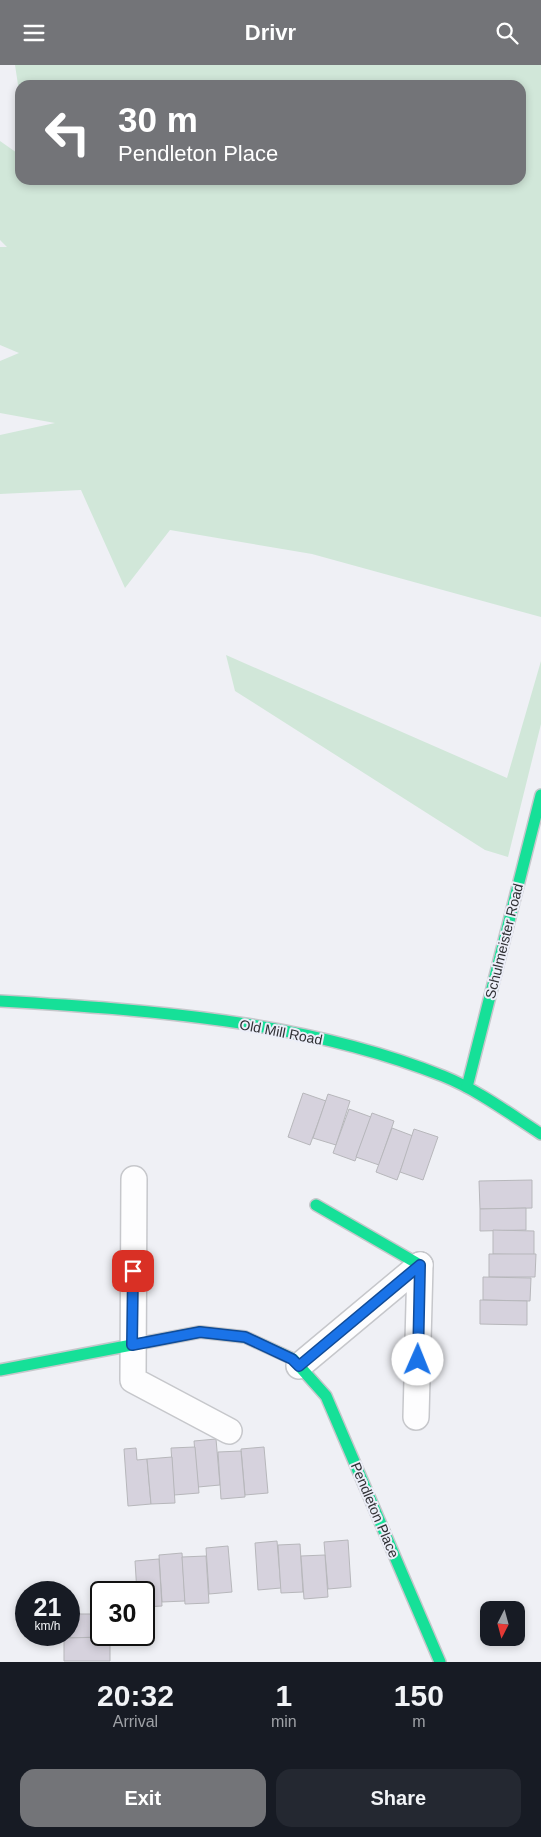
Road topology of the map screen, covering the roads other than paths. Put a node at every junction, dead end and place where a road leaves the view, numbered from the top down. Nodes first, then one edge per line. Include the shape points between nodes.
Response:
1 (541, 795) edge
2 (0, 1001) edge
3 (467, 1087) junction
4 (541, 1134) edge
5 (134, 1179) dead end
6 (316, 1205) dead end
7 (420, 1265) junction
8 (132, 1345) junction
9 (299, 1366) junction
10 (0, 1370) edge
11 (416, 1417) dead end
12 (228, 1431) dead end
13 (440, 1662) edge

1 - 3 street, Schulmeister Road
2 - 3 street, Old Mill Road via 131,1009 270,1027 372,1051 444,1075
3 - 4 street, Old Mill Road
5 - 8 street
6 - 7 street
7 - 9 street
7 - 11 street
8 - 9 street, Pendleton Place via 200,1332 245,1337 292,1359
8 - 10 street, Pendleton Place
8 - 12 street via 133,1380
9 - 13 street, Pendleton Place via 326,1396

